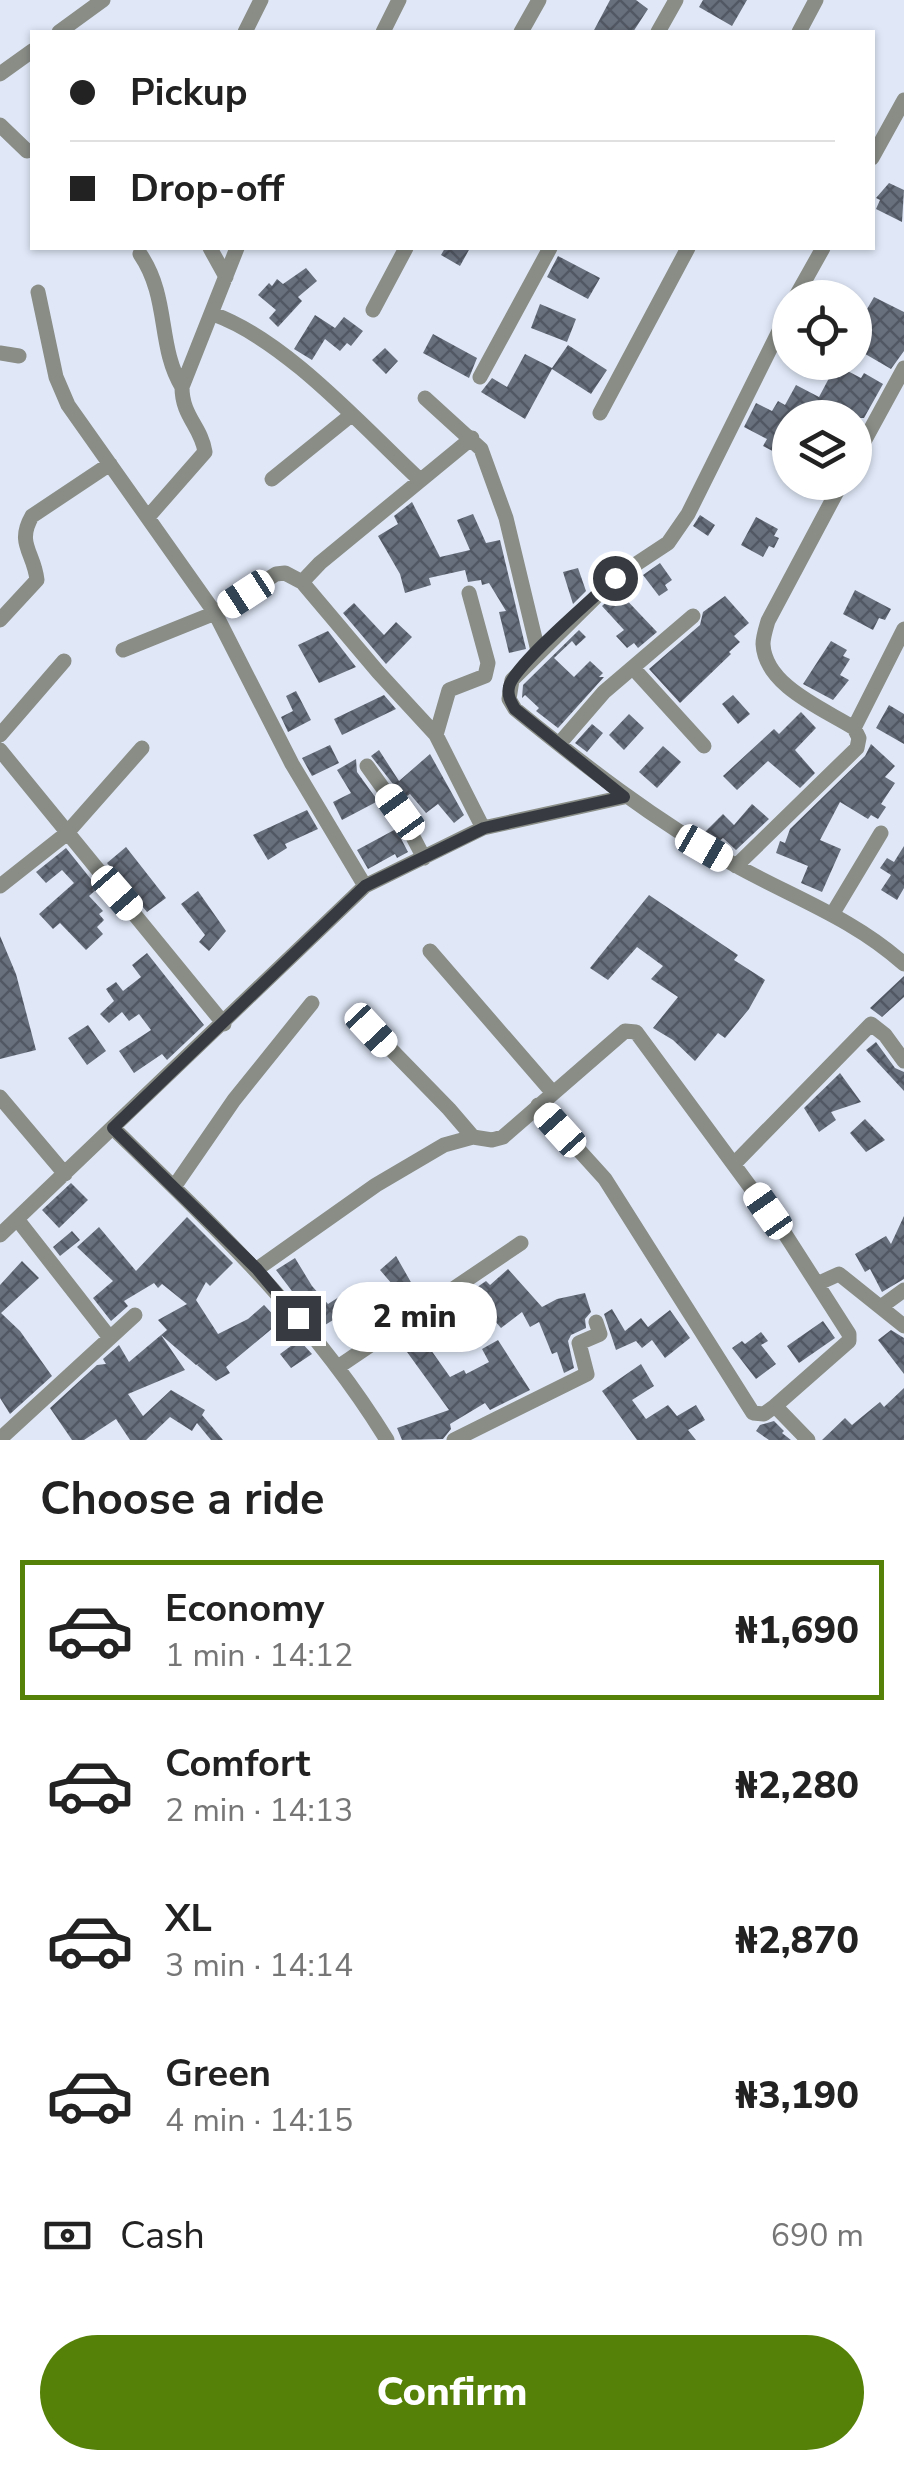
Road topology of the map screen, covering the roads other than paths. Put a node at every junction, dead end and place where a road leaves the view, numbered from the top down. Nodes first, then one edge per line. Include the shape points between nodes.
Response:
1 (102, 0) edge
2 (261, 0) edge
3 (399, 0) edge
4 (539, 0) edge
5 (676, 0) edge
6 (816, 0) edge
7 (67, 30) edge
8 (247, 30) edge
9 (384, 30) edge
10 (522, 30) edge
11 (659, 30) edge
12 (800, 30) edge
13 (30, 52) edge
14 (0, 74) edge
15 (904, 100) edge
16 (0, 125) edge
17 (27, 151) dead end
18 (875, 153) edge
19 (211, 250) edge
20 (236, 250) edge
21 (405, 250) edge
22 (549, 250) edge
23 (687, 250) edge
24 (821, 250) edge
25 (140, 254) dead end
26 (226, 277) junction
27 (805, 280) edge
28 (38, 292) dead end
29 (373, 310) dead end
30 (213, 314) junction
31 (772, 345) edge
32 (0, 353) edge
33 (19, 356) dead end
34 (904, 368) edge
35 (480, 377) dead end
36 (182, 387) junction
37 (426, 398) dead end
38 (600, 413) dead end
39 (350, 416) junction
40 (872, 427) edge
41 (472, 438) junction
42 (110, 464) junction
43 (272, 479) dead end
44 (420, 480) junction
45 (832, 500) edge
46 (148, 517) junction
47 (302, 582) junction
48 (469, 593) dead end
49 (216, 613) junction
50 (694, 616) dead end
51 (0, 620) edge
52 (904, 629) edge
53 (124, 650) dead end
54 (538, 651) junction
55 (64, 661) dead end
56 (633, 668) junction
57 (854, 728) junction
58 (436, 734) junction
59 (0, 735) edge
60 (558, 744) junction
61 (704, 746) dead end
62 (142, 748) dead end
63 (0, 750) edge
64 (366, 766) dead end
65 (624, 797) junction
66 (484, 828) junction
67 (881, 832) dead end
68 (66, 834) junction
69 (424, 858) junction
70 (736, 866) junction
71 (0, 886) edge
72 (365, 886) junction
73 (833, 913) junction
74 (430, 950) dead end
75 (904, 964) edge
76 (312, 1003) dead end
77 (224, 1024) junction
78 (371, 1030) dead end
79 (904, 1061) edge
80 (553, 1092) junction
81 (0, 1097) edge
82 (538, 1106) junction
83 (113, 1128) junction
84 (472, 1138) junction
85 (734, 1164) junction
86 (64, 1174) junction
87 (174, 1188) junction
88 (17, 1219) junction
89 (0, 1235) edge
90 (520, 1243) dead end
91 (257, 1269) junction
92 (817, 1284) junction
93 (904, 1290) edge
94 (882, 1306) junction
95 (135, 1315) dead end
96 (596, 1322) dead end
97 (904, 1326) edge
98 (110, 1338) junction
99 (338, 1368) junction
100 (776, 1406) junction
101 (0, 1439) edge
102 (384, 1439) edge
103 (454, 1440) edge
104 (808, 1440) edge

1 - 7 street
2 - 8 street
3 - 9 street
4 - 10 street
5 - 11 street
6 - 12 street
13 - 14 street
15 - 18 street
16 - 17 street
19 - 26 street
20 - 26 street
21 - 29 street
22 - 35 street
23 - 38 street
24 - 27 street
25 - 36 street via 162,303 172,371
26 - 30 street
28 - 42 street via 56,378
30 - 36 street
30 - 39 street via 280,354
31 - 54 street via 668,544 615,578
32 - 33 street
34 - 40 street
36 - 46 street via 182,404 204,452
37 - 41 street
39 - 43 street
39 - 44 street
41 - 44 street
41 - 54 street via 506,518
42 - 46 street
42 - 51 street via 32,516 24,539 37,580
44 - 47 street
45 - 57 street via 762,642 780,681
46 - 49 street
47 - 49 street via 276,574
47 - 58 street
48 - 58 street via 488,663 485,676 449,690
49 - 53 street
49 - 72 street via 292,764
50 - 56 street
52 - 57 street
54 - 60 street via 512,680 509,698
55 - 59 street
56 - 60 street
56 - 61 street
57 - 70 street via 856,748
58 - 66 street
60 - 65 street
62 - 68 street
63 - 68 street
64 - 69 street
65 - 66 street
65 - 70 street
66 - 69 street
67 - 73 street
68 - 71 street
68 - 77 street
69 - 72 street
70 - 73 street
72 - 77 street
73 - 75 street
74 - 80 street
76 - 87 street
77 - 83 street
78 - 84 street
79 - 85 street via 870,1024
80 - 82 street
80 - 85 street via 625,1031 636,1032
81 - 86 street
82 - 84 street via 503,1137
82 - 100 street via 604,1180 753,1413
83 - 86 street
83 - 87 street
84 - 91 street via 444,1145 376,1186
85 - 92 street
86 - 88 street
87 - 91 street
88 - 89 street
88 - 98 street
90 - 99 street
91 - 99 street
92 - 94 street via 838,1274
92 - 100 street via 849,1341
93 - 94 street
94 - 97 street
95 - 98 street
96 - 103 street via 600,1334 579,1343 587,1374
98 - 101 street
99 - 102 street
100 - 104 street

